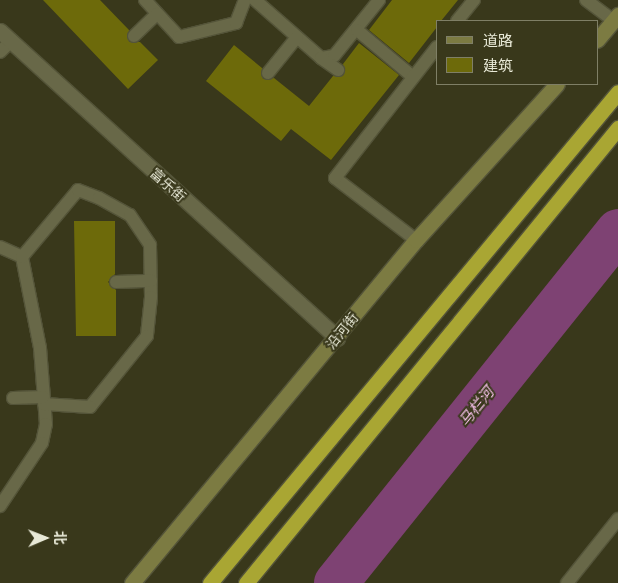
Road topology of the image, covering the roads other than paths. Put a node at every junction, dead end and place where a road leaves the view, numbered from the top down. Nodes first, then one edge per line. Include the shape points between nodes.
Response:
1 (145, 0) edge
2 (245, 0) edge
3 (255, 0) edge
4 (474, 0) edge
5 (586, 0) edge
6 (379, 6) edge
7 (157, 14) junction
8 (616, 18) edge
9 (458, 20) edge
10 (357, 30) junction
11 (5, 36) edge
12 (134, 36) dead end
13 (297, 37) junction
14 (598, 39) edge
15 (436, 48) edge
16 (0, 52) edge
17 (321, 58) junction
18 (338, 70) dead end
19 (268, 73) dead end
20 (414, 77) junction
21 (556, 85) edge
22 (618, 92) edge
23 (618, 128) edge
24 (416, 240) junction
25 (0, 247) edge
26 (22, 257) junction
27 (151, 281) junction
28 (116, 282) dead end
29 (337, 338) junction
30 (13, 398) dead end
31 (44, 400) junction
32 (0, 506) edge
33 (618, 519) edge
34 (132, 583) edge
35 (210, 583) edge
36 (246, 583) edge
37 (567, 583) edge

1 - 7 lane
2 - 7 lane via 236,23 179,37
3 - 13 lane
4 - 9 lane
5 - 8 lane
6 - 10 lane
7 - 12 lane
8 - 14 main road
10 - 17 lane via 334,56
10 - 20 lane
11 - 16 lane
11 - 29 street, 富乐街
13 - 17 lane
13 - 19 lane
15 - 20 lane
17 - 18 lane
20 - 24 lane via 335,178
21 - 24 main road, 沿河街
22 - 35 highway
23 - 36 highway
24 - 29 main road, 沿河街
25 - 26 lane
26 - 27 lane via 78,190 130,216 150,245
26 - 31 lane via 36,318
27 - 28 lane
27 - 31 lane via 147,336 90,407
29 - 34 main road, 沿河街
30 - 31 lane
31 - 32 lane via 46,424 42,443
33 - 37 lane

